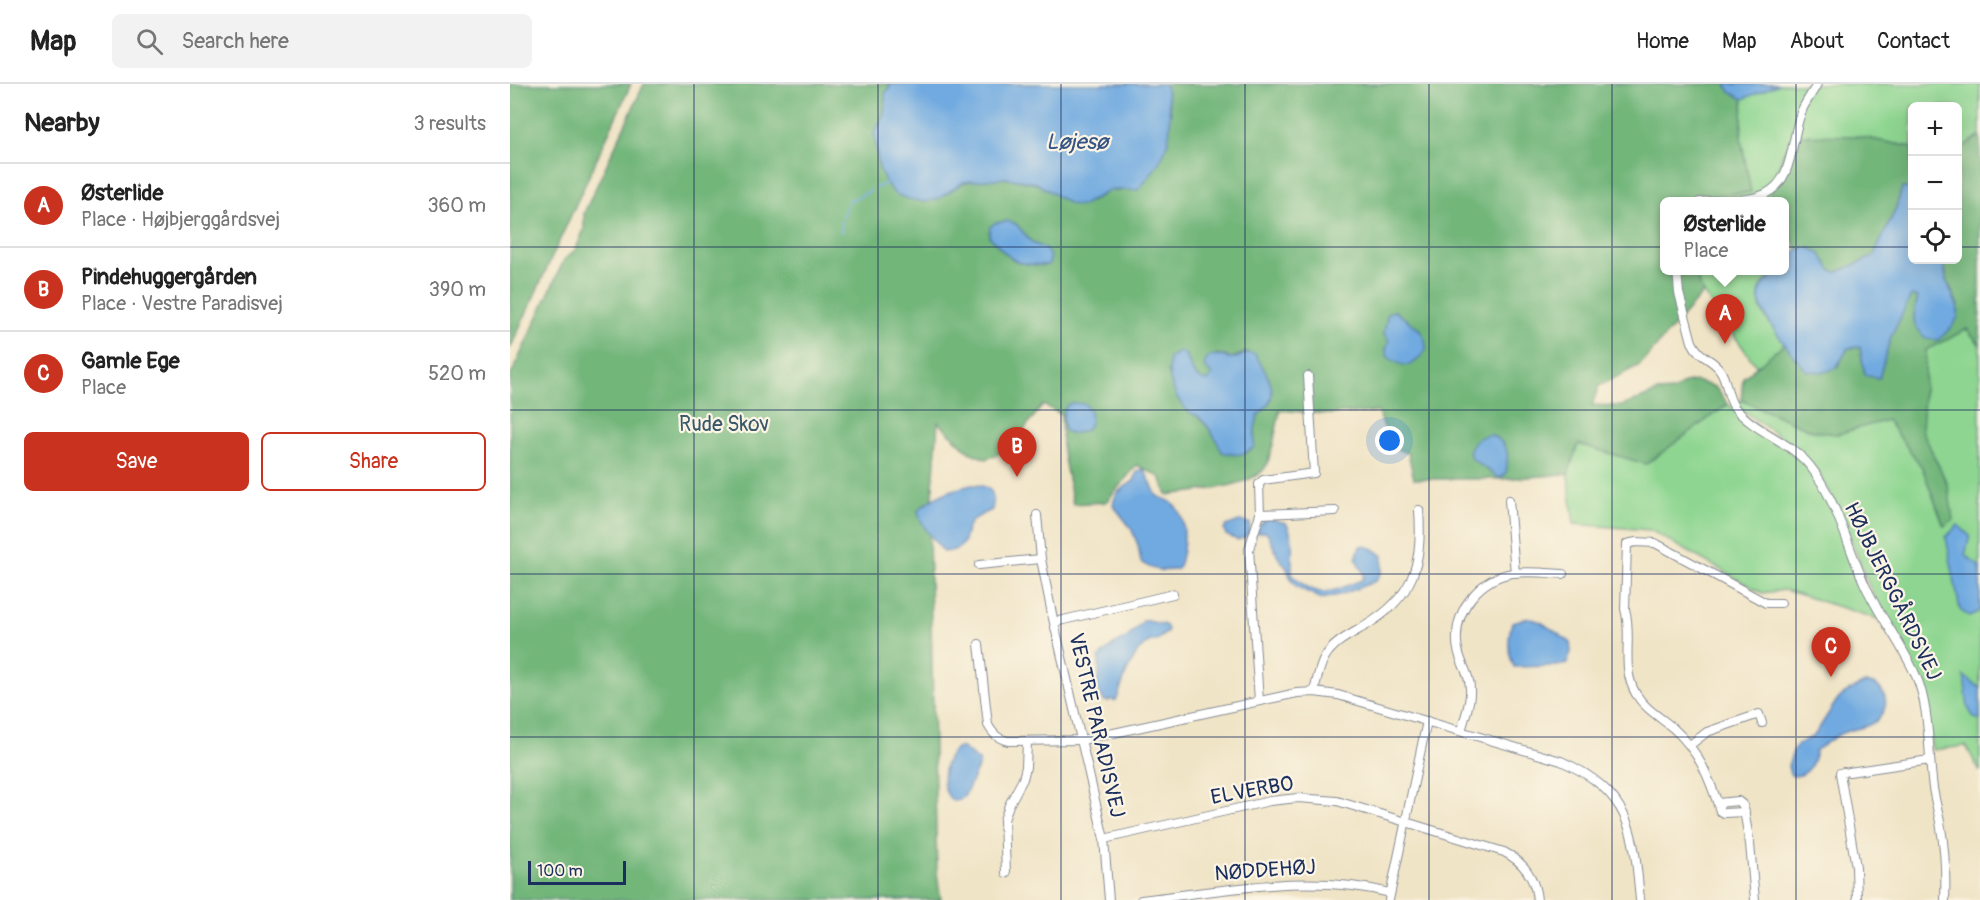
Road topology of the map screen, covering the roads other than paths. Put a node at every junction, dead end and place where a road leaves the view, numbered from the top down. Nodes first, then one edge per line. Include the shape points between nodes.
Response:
1 (1817, 84) edge
2 (1756, 197) edge
3 (1677, 275) edge
4 (1308, 376) dead end
5 (1509, 500) dead end
6 (1419, 510) dead end
7 (1335, 511) dead end
8 (1260, 514) junction
9 (1037, 515) dead end
10 (1041, 560) junction
11 (979, 565) dead end
12 (1515, 573) junction
13 (1563, 574) dead end
14 (1173, 594) dead end
15 (1781, 603) dead end
16 (1054, 622) junction
17 (979, 644) dead end
18 (1314, 692) junction
19 (1259, 701) junction
20 (1427, 721) junction
21 (1762, 723) dead end
22 (1461, 730) junction
23 (1082, 740) junction
24 (1028, 742) junction
25 (1690, 745) junction
26 (1930, 760) junction
27 (1405, 822) junction
28 (1104, 839) junction
29 (1006, 873) dead end
30 (1390, 897) edge
31 (1109, 900) edge
32 (1141, 900) edge
33 (1537, 900) edge
34 (1640, 900) edge
35 (1755, 900) edge
36 (1857, 900) edge
37 (1945, 900) edge

1 - 2 street via 1803,108 1779,183
3 - 26 street, HØJBJERGGÅRDSVEJ via 1695,350 1720,370 1734,408 1797,453 1817,475 1865,585 1917,677
4 - 8 street via 1314,473 1259,483
5 - 12 street
6 - 18 street via 1419,555 1406,589 1378,618 1332,648 1322,664
7 - 8 street
8 - 19 street via 1249,549
9 - 10 street, VESTRE PARADISVEJ
10 - 11 street
10 - 16 street, VESTRE PARADISVEJ
12 - 13 street
12 - 22 street via 1479,588 1462,613 1456,642 1471,691
14 - 16 street
15 - 25 street via 1766,603 1655,543 1627,544 1625,609 1630,680 1648,709
16 - 23 street, VESTRE PARADISVEJ
17 - 24 street via 992,733 999,739
18 - 19 street
18 - 20 street via 1338,695
19 - 23 street
20 - 22 street
20 - 27 street
21 - 25 street via 1759,714 1707,732
22 - 34 street via 1561,761 1595,778 1624,814 1633,837
23 - 24 street
23 - 28 street, VESTRE PARADISVEJ
24 - 29 street via 1023,779 1004,819
25 - 35 street via 1711,782 1720,811 1745,812
26 - 36 street via 1840,773 1853,839
26 - 37 street, HØJBJERGGÅRDSVEJ via 1944,857
27 - 28 street, ELVERBO via 1337,801 1298,798
27 - 30 street
27 - 33 street, ELVERBO via 1517,858 1531,876
28 - 31 street, VESTRE PARADISVEJ
30 - 32 street, NØDDEHØJ via 1352,885 1290,884

